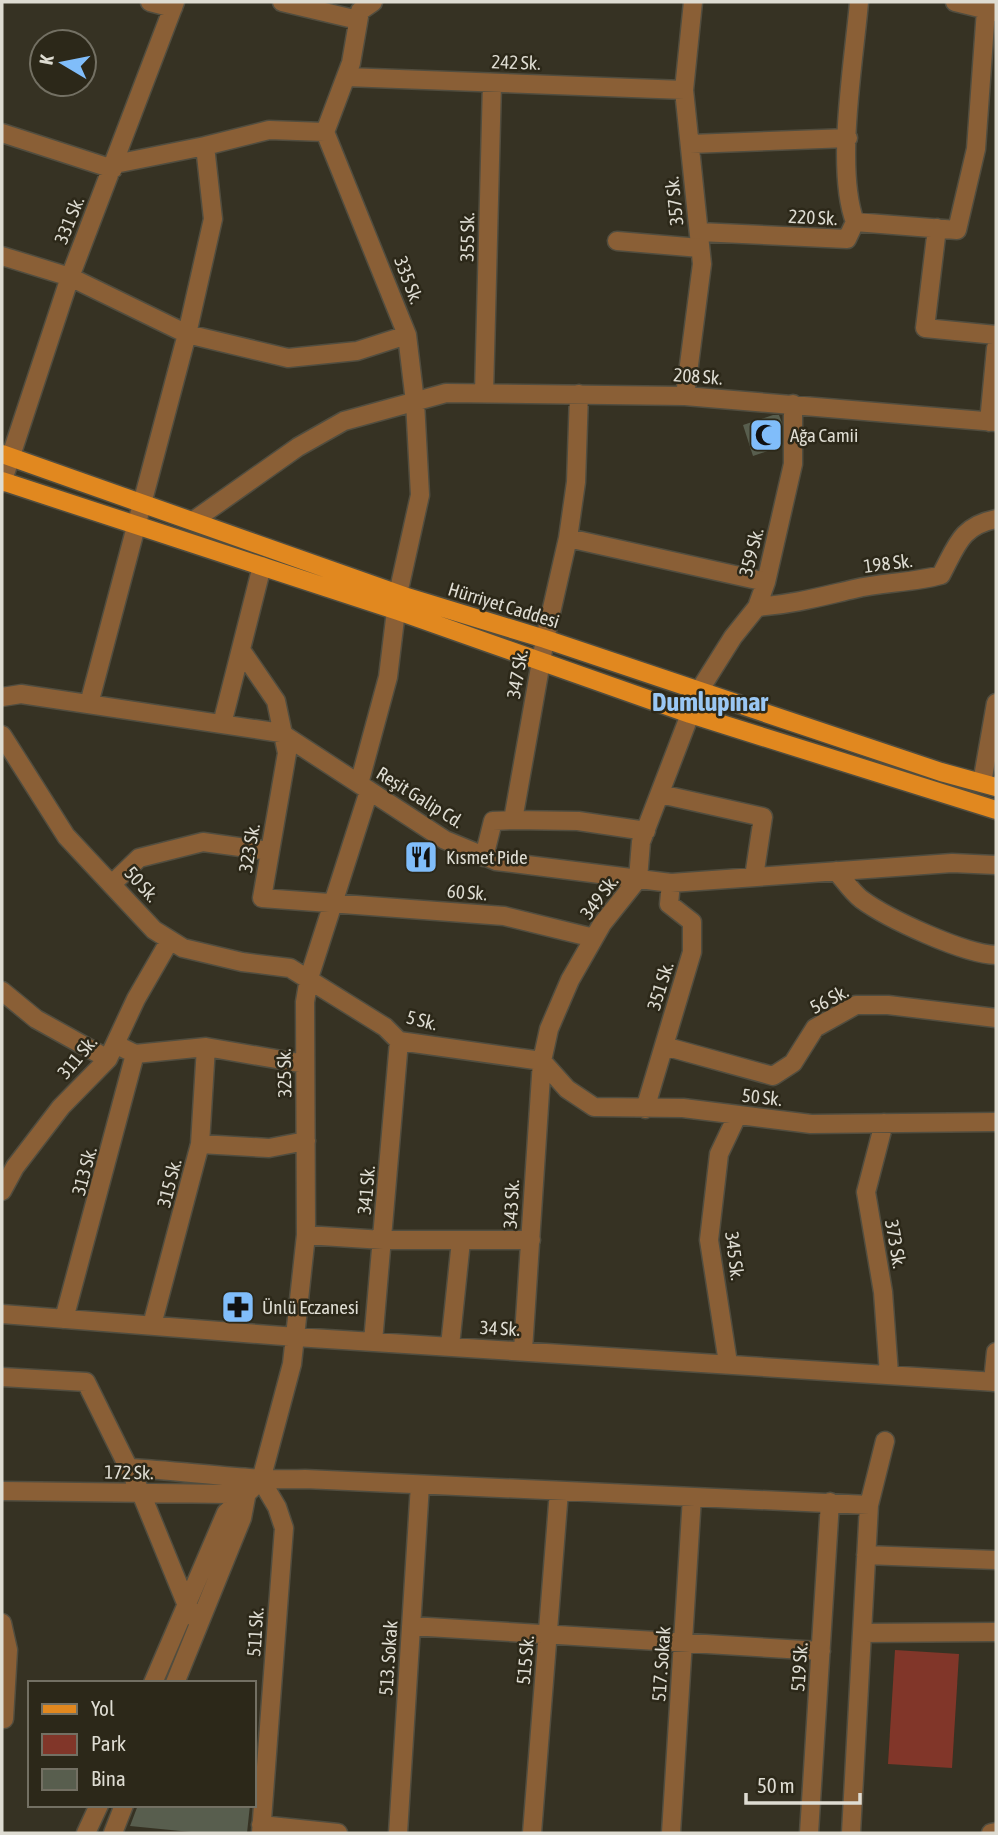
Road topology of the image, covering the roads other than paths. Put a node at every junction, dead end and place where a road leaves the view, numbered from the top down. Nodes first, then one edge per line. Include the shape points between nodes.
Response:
1 (150, 2) edge
2 (282, 2) edge
3 (373, 2) edge
4 (693, 2) edge
5 (859, 2) edge
6 (955, 2) edge
7 (174, 5) edge
8 (991, 11) edge
9 (358, 20) junction
10 (989, 73) edge
11 (346, 77) junction
12 (492, 82) junction
13 (684, 90) junction
14 (325, 132) junction
15 (2, 133) edge
16 (848, 138) junction
17 (690, 144) junction
18 (205, 146) junction
19 (114, 166) junction
20 (855, 222) junction
21 (937, 229) junction
22 (699, 240) junction
23 (617, 241) dead end
24 (2, 256) edge
25 (70, 277) junction
26 (187, 334) junction
27 (407, 335) junction
28 (996, 335) edge
29 (996, 348) edge
30 (484, 393) junction
31 (579, 394) junction
32 (685, 396) junction
33 (406, 404) junction
34 (793, 404) junction
35 (993, 422) edge
36 (6, 456) edge
37 (2, 482) edge
38 (141, 503) junction
39 (996, 519) edge
40 (193, 522) junction
41 (134, 524) junction
42 (568, 538) junction
43 (262, 566) junction
44 (766, 582) junction
45 (398, 603) junction
46 (757, 607) junction
47 (545, 639) junction
48 (241, 650) junction
49 (541, 663) junction
50 (699, 691) junction
51 (2, 697) edge
52 (996, 703) edge
53 (89, 704) junction
54 (690, 713) junction
55 (222, 724) junction
56 (281, 733) junction
57 (2, 735) edge
58 (989, 785) edge
59 (364, 788) junction
60 (660, 794) junction
61 (996, 810) edge
62 (513, 820) junction
63 (646, 831) junction
64 (269, 851) junction
65 (484, 857) junction
66 (996, 865) edge
67 (836, 871) junction
68 (754, 877) junction
69 (638, 879) junction
70 (113, 883) junction
71 (671, 883) junction
72 (334, 904) junction
73 (594, 938) junction
74 (170, 940) junction
75 (996, 955) edge
76 (309, 978) junction
77 (2, 991) edge
78 (996, 1018) edge
79 (399, 1041) junction
80 (664, 1046) junction
81 (206, 1047) junction
82 (111, 1051) junction
83 (135, 1054) junction
84 (542, 1060) junction
85 (305, 1064) junction
86 (645, 1109) junction
87 (737, 1116) junction
88 (996, 1122) edge
89 (884, 1123) junction
90 (306, 1141) junction
91 (200, 1144) junction
92 (8, 1163) edge
93 (2, 1191) edge
94 (306, 1235) junction
95 (383, 1240) junction
96 (531, 1240) junction
97 (461, 1241) junction
98 (2, 1314) edge
99 (64, 1319) junction
100 (152, 1325) junction
101 (296, 1337) junction
102 (373, 1342) junction
103 (450, 1346) junction
104 (523, 1350) junction
105 (996, 1352) edge
106 (728, 1363) junction
107 (889, 1374) junction
108 (2, 1377) edge
109 (995, 1382) edge
110 (885, 1441) dead end
111 (129, 1468) junction
112 (420, 1485) junction
113 (253, 1486) junction
114 (2, 1491) edge
115 (559, 1491) junction
116 (141, 1493) junction
117 (692, 1497) junction
118 (830, 1502) junction
119 (869, 1505) junction
120 (866, 1555) junction
121 (996, 1560) edge
122 (186, 1603) junction
123 (2, 1623) edge
124 (199, 1624) junction
125 (411, 1626) junction
126 (548, 1632) junction
127 (996, 1632) edge
128 (862, 1633) junction
129 (683, 1642) junction
130 (5, 1650) edge
131 (821, 1651) junction
132 (154, 1681) edge
133 (176, 1681) edge
134 (4, 1719) dead end
135 (98, 1807) edge
136 (123, 1807) edge
137 (261, 1829) edge
138 (86, 1833) edge
139 (113, 1833) edge
140 (338, 1833) edge
141 (398, 1833) edge
142 (532, 1833) edge
143 (671, 1833) edge
144 (809, 1833) edge
145 (851, 1833) edge

1 - 7 street
2 - 9 street
3 - 9 street via 359,11
4 - 13 street, 357 Sk.
5 - 16 street
6 - 8 street
7 - 19 street, 331 Sk.
8 - 10 street
9 - 11 street
10 - 21 street, 220 Sk. via 957,230
11 - 12 street, 242 Sk.
11 - 14 street
12 - 13 street, 242 Sk.
12 - 30 street, 355 Sk.
13 - 17 street, 357 Sk.
14 - 18 street via 269,131
14 - 27 street, 335 Sk.
15 - 19 street
16 - 17 street
16 - 20 street via 848,202
17 - 22 street, 357 Sk.
18 - 19 street
18 - 26 street via 212,219
19 - 25 street, 331 Sk.
20 - 21 street, 220 Sk.
20 - 22 street, 220 Sk. via 847,239
21 - 28 street via 925,328
22 - 23 street
22 - 32 street, 357 Sk. via 702,264
24 - 25 street
25 - 26 street
25 - 36 street, 331 Sk.
26 - 27 street via 288,358 357,351
26 - 38 street
27 - 33 street, 335 Sk.
29 - 35 street
30 - 31 street, 208 Sk.
30 - 33 street, 208 Sk. via 446,393
31 - 32 street, 208 Sk.
31 - 42 street, 347 Sk. via 576,482
32 - 34 street, 208 Sk.
33 - 40 street, 208 Sk. via 344,421 309,440
33 - 45 street, 335 Sk. via 420,495
34 - 35 street, 208 Sk.
34 - 44 street, 359 Sk. via 793,464
36 - 37 street, 331 Sk.
36 - 38 main road, Hürriyet Caddesi
37 - 41 main road, Hürriyet Caddesi
38 - 40 main road, Hürriyet Caddesi
38 - 41 street
39 - 46 street, 198 Sk. via 975,523 961,538 941,575 856,588 798,604
40 - 45 main road, Hürriyet Caddesi
41 - 43 main road, Hürriyet Caddesi
41 - 53 street
42 - 44 street
42 - 47 street, 347 Sk.
43 - 45 main road, Hürriyet Caddesi
43 - 48 street
44 - 46 street, 359 Sk.
45 - 47 main road, Hürriyet Caddesi
45 - 49 main road, Hürriyet Caddesi
45 - 59 street, 325 Sk. via 388,677
46 - 50 street, 359 Sk.
47 - 49 street, 347 Sk.
47 - 50 main road, Hürriyet Caddesi
48 - 55 street
48 - 56 street, 323 Sk. via 276,701
49 - 54 main road, Hürriyet Caddesi
49 - 62 street, 347 Sk.
50 - 54 street, 359 Sk.
50 - 58 main road, Hürriyet Caddesi
51 - 53 street, Reşit Galip Cd. via 21,694
52 - 58 street
53 - 55 street, Reşit Galip Cd.
54 - 60 street, 349 Sk.
54 - 61 main road, Hürriyet Caddesi
55 - 56 street, Reşit Galip Cd.
56 - 59 street, Reşit Galip Cd.
56 - 64 street, 323 Sk. via 287,754
57 - 70 street, 50 Sk. via 66,836
59 - 65 street, Reşit Galip Cd. via 445,840
59 - 72 street, 325 Sk.
60 - 63 street, 349 Sk.
60 - 68 street via 763,817
62 - 63 street via 578,821
62 - 65 street via 493,821
63 - 69 street, 349 Sk.
64 - 70 street via 203,842 139,858
64 - 72 street, 323 Sk. via 261,898
65 - 69 street, Reşit Galip Cd.
66 - 67 street, Reşit Galip Cd. via 952,863
67 - 68 street, Reşit Galip Cd.
67 - 75 street via 861,899 905,923 984,955
68 - 71 street, Reşit Galip Cd.
69 - 71 street, Reşit Galip Cd.
69 - 73 street, 349 Sk.
70 - 74 street, 50 Sk. via 154,930
71 - 80 street, 351 Sk. via 669,904 692,922 692,952
72 - 73 street, 60 Sk. via 504,916
72 - 76 street, 325 Sk.
73 - 84 street, 349 Sk. via 548,1029
74 - 76 street, 50 Sk. via 183,948 242,962 290,968
74 - 82 street, 311 Sk.
76 - 79 street, 5 Sk.
76 - 85 street, 325 Sk. via 304,1002
77 - 82 street via 36,1019
78 - 80 street, 56 Sk. via 856,1005 815,1028 793,1063 773,1076
79 - 84 street, 5 Sk.
79 - 95 street, 341 Sk.
80 - 86 street, 351 Sk.
81 - 83 street
81 - 85 street
81 - 91 street, 315 Sk.
82 - 83 street
82 - 92 street, 311 Sk.
83 - 99 street, 313 Sk.
84 - 86 street, 50 Sk. via 566,1088 594,1107
84 - 96 street, 343 Sk.
85 - 90 street, 325 Sk.
86 - 87 street, 50 Sk. via 683,1108
87 - 89 street, 50 Sk. via 811,1124
87 - 106 street, 345 Sk. via 719,1154 709,1240
88 - 89 street, 50 Sk.
89 - 107 street, 373 Sk. via 866,1192 883,1292
90 - 91 street via 269,1148
90 - 94 street, 325 Sk.
91 - 100 street, 315 Sk.
92 - 93 street, 311 Sk.
94 - 95 street
94 - 101 street, 325 Sk.
95 - 97 street
95 - 102 street, 341 Sk.
96 - 97 street
96 - 104 street, 343 Sk.
97 - 103 street
98 - 99 street, 34 Sk.
99 - 100 street, 34 Sk.
100 - 101 street, 34 Sk.
101 - 102 street, 34 Sk.
101 - 113 street, 325 Sk. via 292,1364
102 - 103 street, 34 Sk.
103 - 104 street, 34 Sk.
104 - 106 street, 34 Sk.
105 - 109 street
106 - 107 street, 34 Sk.
107 - 109 street, 34 Sk.
108 - 111 street via 86,1382
110 - 119 street
111 - 113 street via 232,1474
111 - 116 street
112 - 113 street via 305,1479
112 - 115 street
112 - 125 street, 513. Sokak
113 - 116 street, 172 Sk. via 230,1494
113 - 122 street via 226,1513
113 - 124 street, 325 Sk.
113 - 137 street, 511 Sk. via 277,1507 284,1528
114 - 116 street, 172 Sk.
115 - 117 street
115 - 126 street, 515 Sk.
116 - 122 street
117 - 118 street
117 - 129 street, 517. Sokak
118 - 119 street
118 - 131 street, 519 Sk.
119 - 120 street
120 - 121 street
120 - 128 street
122 - 124 street
122 - 132 street
123 - 130 street
124 - 133 street, 325 Sk.
125 - 126 street
125 - 141 street, 513. Sokak
126 - 129 street
126 - 142 street, 515 Sk.
127 - 128 street
128 - 145 street
129 - 131 street
129 - 143 street, 517. Sokak
130 - 134 street
131 - 144 street, 519 Sk.
135 - 138 street
136 - 139 street
137 - 140 street

